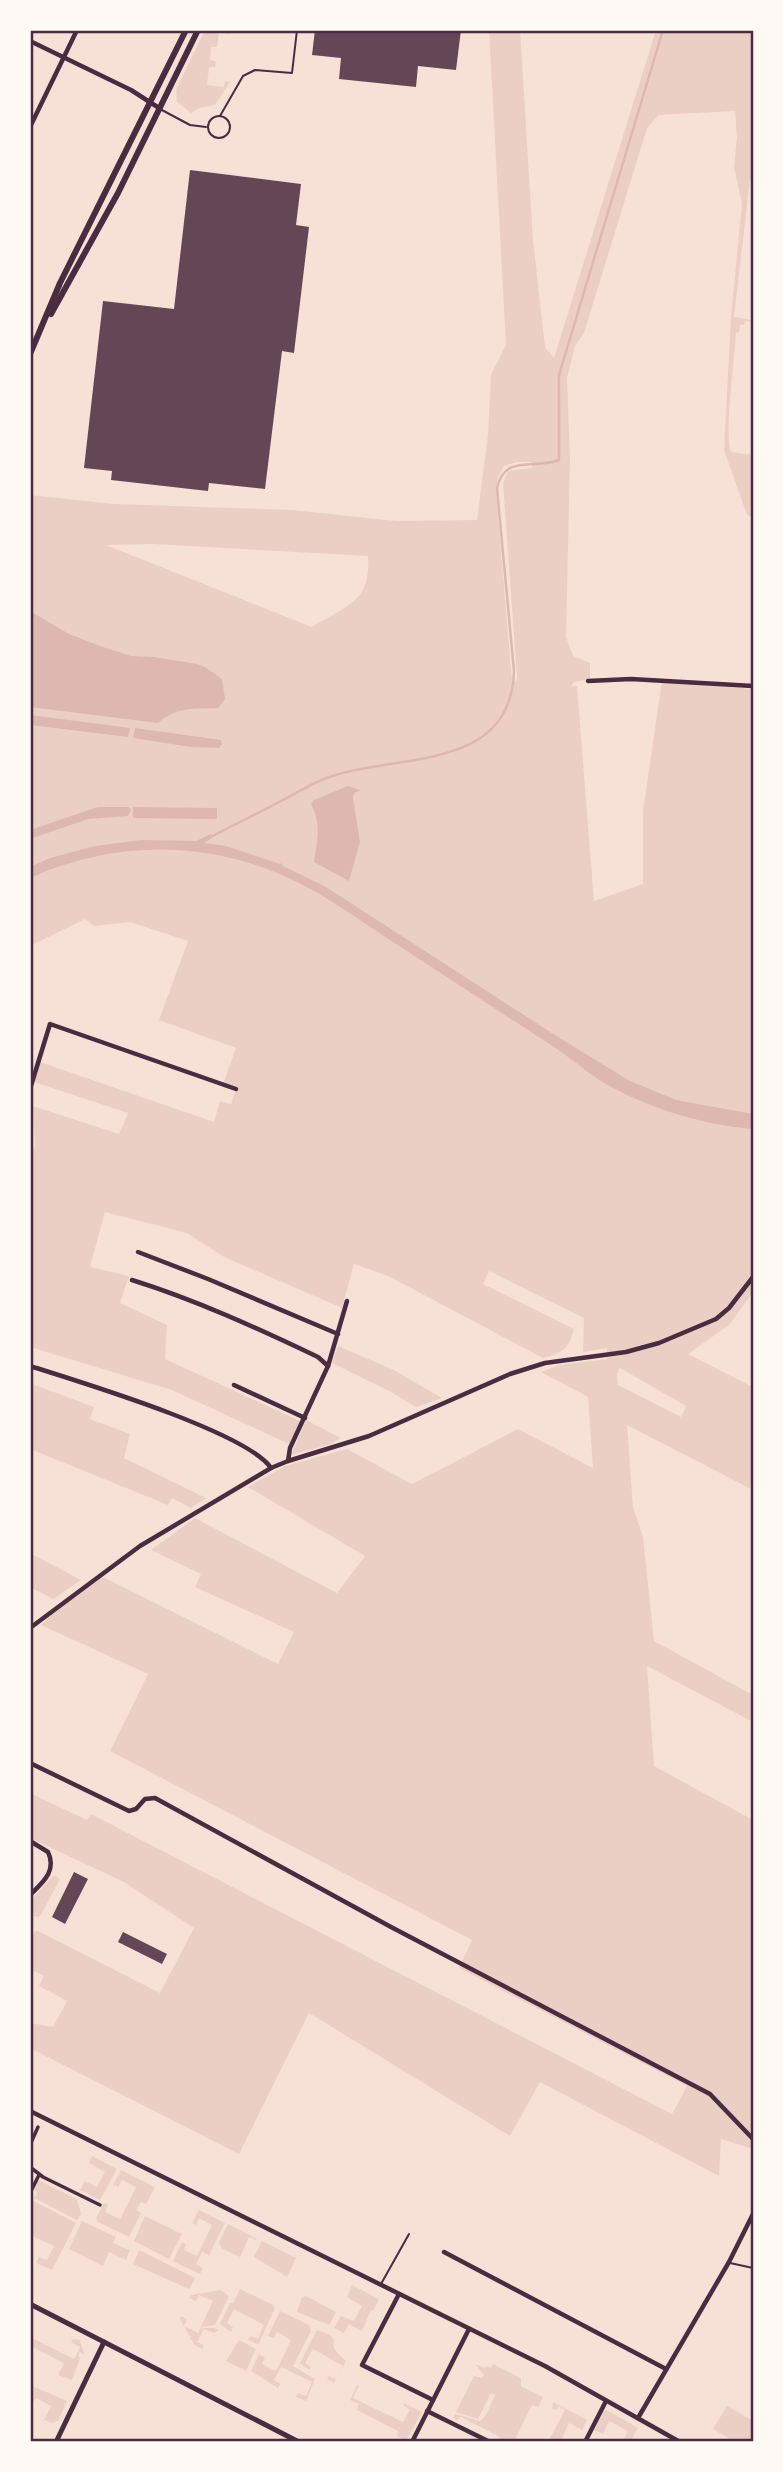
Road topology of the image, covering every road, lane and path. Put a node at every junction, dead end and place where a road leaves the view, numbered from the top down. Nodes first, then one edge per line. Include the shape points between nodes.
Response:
1 (77, 30) edge
2 (186, 30) edge
3 (198, 30) edge
4 (297, 30) edge
5 (30, 41) edge
6 (63, 58) junction
7 (151, 101) junction
8 (159, 108) junction
9 (220, 116) junction
10 (30, 127) edge
11 (208, 127) junction
12 (39, 333) junction
13 (30, 354) edge
14 (588, 681) dead end
15 (753, 686) edge
16 (236, 1088) dead end
17 (30, 1089) edge
18 (138, 1252) dead end
19 (753, 1278) edge
20 (132, 1280) dead end
21 (347, 1301) dead end
22 (338, 1334) junction
23 (30, 1366) edge
24 (328, 1366) junction
25 (234, 1385) dead end
26 (304, 1418) junction
27 (288, 1461) junction
28 (271, 1468) junction
29 (30, 1628) edge
30 (30, 1763) edge
31 (30, 1841) edge
32 (30, 1895) edge
33 (30, 2111) edge
34 (38, 2127) dead end
35 (753, 2139) edge
36 (30, 2145) edge
37 (30, 2167) edge
38 (39, 2175) junction
39 (30, 2193) edge
40 (100, 2205) dead end
41 (753, 2214) edge
42 (409, 2234) dead end
43 (444, 2252) dead end
44 (729, 2262) junction
45 (753, 2269) edge
46 (381, 2285) junction
47 (400, 2294) junction
48 (31, 2306) edge
49 (469, 2329) junction
50 (104, 2342) junction
51 (666, 2369) junction
52 (433, 2400) junction
53 (606, 2401) junction
54 (427, 2411) junction
55 (638, 2418) junction
56 (56, 2442) edge
57 (299, 2442) edge
58 (411, 2442) edge
59 (490, 2442) edge
60 (585, 2442) edge
61 (680, 2442) edge

1 - 6 street
2 - 7 main road
3 - 8 main road
4 - 9 lane via 292,73 249,72
5 - 6 street
6 - 7 street
6 - 10 street
7 - 8 street
7 - 12 main road
8 - 11 lane via 190,124
8 - 12 main road via 118,193
9 - 11 lane via 211,118
9 - 11 lane via 230,125 225,136 215,137
12 - 13 main road
14 - 15 street
16 - 17 street via 50,1024
18 - 22 street
19 - 27 street via 716,1319 659,1343 545,1363 510,1374 369,1436
20 - 24 street via 222,1312
21 - 22 street
22 - 24 street
23 - 28 street via 203,1428 261,1457
24 - 26 street
25 - 26 street
26 - 27 street
27 - 28 street
28 - 29 street via 140,1546
30 - 35 street via 130,1811 145,1799 155,1798 710,2094
31 - 32 street via 48,1852 52,1865
33 - 46 street
34 - 36 street
37 - 38 street
38 - 39 street
38 - 40 street
41 - 44 street
42 - 46 lane
43 - 51 street
44 - 45 lane
44 - 51 street
46 - 47 street
47 - 49 street
47 - 52 street via 362,2365
48 - 50 street
49 - 52 street
49 - 53 street
50 - 56 street
50 - 57 street
51 - 55 street
52 - 54 street
53 - 55 street
53 - 60 street
54 - 58 street
54 - 59 street
55 - 61 street

